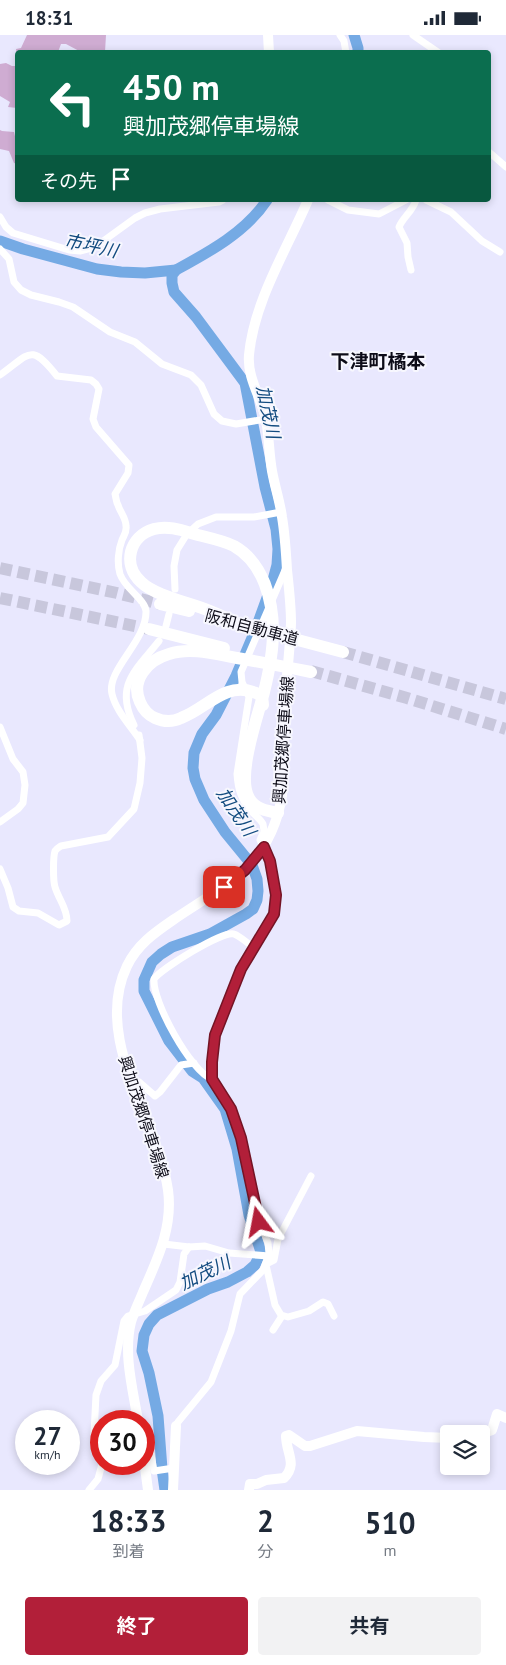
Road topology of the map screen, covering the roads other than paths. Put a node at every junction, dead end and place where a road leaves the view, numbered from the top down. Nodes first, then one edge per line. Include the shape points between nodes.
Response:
1 (268, 35) edge
2 (340, 35) edge
3 (413, 35) edge
4 (269, 50) edge
5 (346, 50) edge
6 (435, 50) edge
7 (491, 155) edge
8 (506, 167) edge
9 (218, 202) edge
10 (307, 202) edge
11 (332, 202) edge
12 (402, 202) edge
13 (415, 202) edge
14 (430, 202) edge
15 (0, 217) edge
16 (0, 249) edge
17 (500, 253) dead end
18 (411, 270) dead end
19 (0, 375) edge
20 (266, 419) junction
21 (280, 512) junction
22 (287, 566) junction
23 (175, 589) dead end
24 (160, 604) tunnel mouth
25 (169, 614) dead end
26 (210, 614) junction
27 (166, 625) dead end
28 (149, 629) tunnel mouth
29 (159, 641) dead end
30 (199, 647) junction
31 (343, 652) tunnel mouth
32 (311, 672) tunnel mouth
33 (258, 695) junction
34 (0, 727) edge
35 (140, 739) junction
36 (278, 813) junction
37 (0, 822) edge
38 (261, 852) junction
39 (0, 869) edge
40 (253, 947) junction
41 (194, 1063) junction
42 (212, 1079) junction
43 (130, 1080) junction
44 (312, 1176) dead end
45 (164, 1245) junction
46 (189, 1247) junction
47 (266, 1260) junction
48 (133, 1315) junction
49 (282, 1316) junction
50 (334, 1316) dead end
51 (273, 1330) dead end
52 (96, 1410) edge
53 (136, 1410) edge
54 (506, 1418) edge
55 (176, 1426) joint
56 (490, 1431) edge
57 (440, 1438) edge
58 (174, 1468) junction
59 (155, 1471) edge
60 (99, 1475) edge
61 (146, 1475) edge
62 (89, 1490) edge
63 (148, 1490) edge
64 (173, 1490) edge
65 (250, 1490) edge

1 - 4 main road
2 - 5 street
3 - 6 street
7 - 8 street
9 - 15 street via 160,209 140,215 95,247 80,251 69,251 13,233
10 - 20 main road, 興加茂郷停車場線 via 262,302 250,352 252,379
11 - 12 street via 348,210 379,214
13 - 18 street via 399,227 407,243
14 - 17 street via 451,212
16 - 20 street via 8,259 14,282 21,290 73,307 110,331 135,342 162,365 191,375 201,385 212,410 222,421 236,424
19 - 35 street via 31,354 39,356 57,376 91,380 99,389 93,419 129,465 116,494 126,527 119,569 126,586 142,601 146,611 138,639 119,667 111,689 116,704
20 - 21 main road, 興加茂郷停車場線
21 - 22 main road, 興加茂郷停車場線
21 - 23 street via 264,516 216,517 192,529 176,555
22 - 36 main road, 興加茂郷停車場線 via 291,626 284,705 283,780
22 - 38 street via 241,673 249,697 238,787 245,804 264,824
24 - 26 highway, 阪和自動車道
25 - 27 street
26 - 31 highway, 阪和自動車道
26 - 33 highway via 141,583 130,560 132,547 142,535 158,529 175,529 209,538 231,545 258,569 268,593 273,624 272,656
28 - 30 highway, 阪和自動車道
29 - 35 street via 139,664 128,684 128,709
30 - 32 highway, 阪和自動車道
30 - 33 highway via 155,660 142,673 137,690 145,711 161,720 179,719 229,691 243,689
33 - 36 highway via 245,774 246,790 255,805
34 - 37 street via 13,759 23,772 25,785 23,803
35 - 39 street via 140,783 134,809 108,837 57,848 54,881 67,921 59,925 38,913 18,911 13,907
36 - 38 main road, 興加茂郷停車場線
38 - 40 street via 270,861 276,905 272,919
38 - 43 main road, 興加茂郷停車場線 via 224,887 152,934 128,963 120,985 118,1010 122,1050
40 - 41 street via 234,934 228,934 203,945 164,969 154,979 157,998 165,1016
40 - 42 street via 215,1035
41 - 42 street
41 - 43 street via 181,1065 155,1096 139,1082
42 - 47 street via 231,1109 241,1138 257,1215 268,1243
43 - 45 main road, 興加茂郷停車場線 via 166,1182 169,1216
44 - 47 street via 278,1239 274,1260
45 - 46 street
45 - 48 main road, 興加茂郷停車場線
46 - 47 street via 205,1246
46 - 48 street via 184,1254 178,1288 145,1311
47 - 49 street via 275,1305
47 - 55 street via 240,1294 231,1331 210,1384
48 - 52 street via 128,1315 124,1321 115,1365 103,1377 98,1388
48 - 53 main road, 興加茂郷停車場線 via 128,1349
49 - 50 street via 309,1311 323,1302 328,1303
49 - 51 street
54 - 56 main road via 497,1414
55 - 58 main road
57 - 65 main road via 357,1431 310,1447 289,1435 286,1436 291,1471 284,1478 250,1484
58 - 59 street
58 - 64 main road
60 - 62 street
61 - 63 main road

